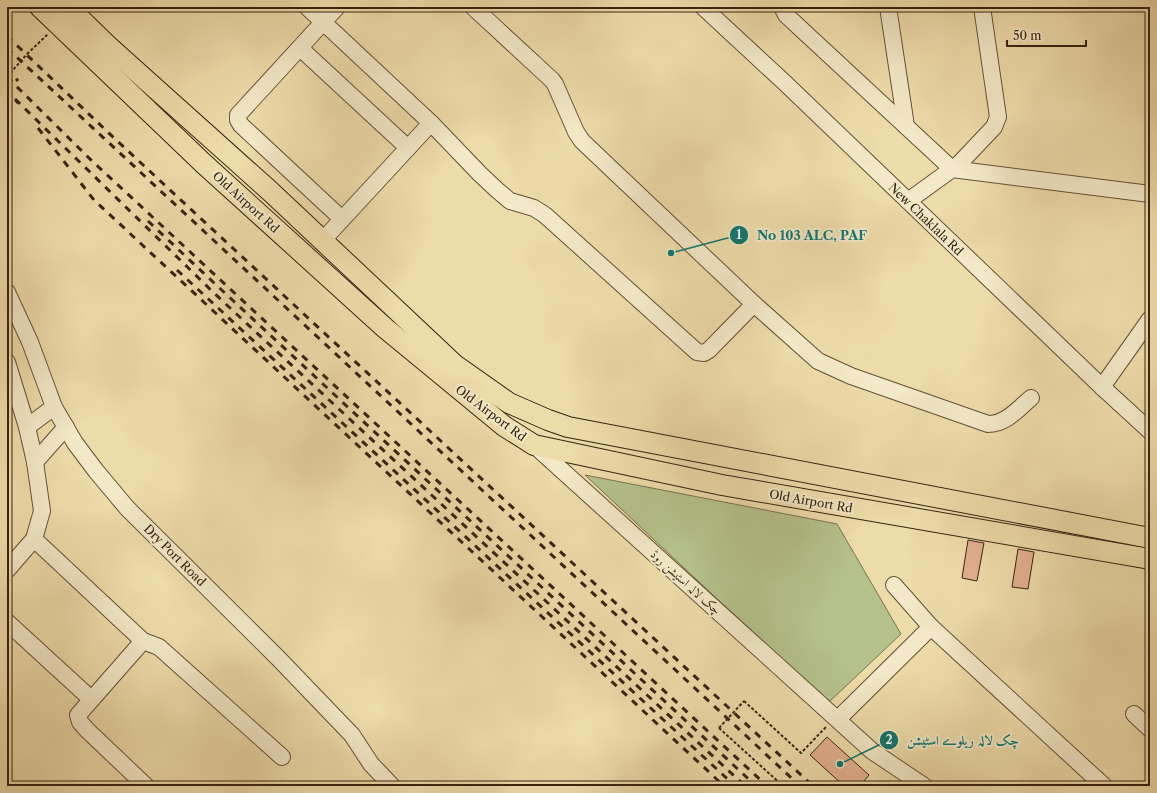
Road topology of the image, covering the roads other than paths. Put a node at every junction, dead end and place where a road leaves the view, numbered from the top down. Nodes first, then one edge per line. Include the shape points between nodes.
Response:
1 (40, 7) edge
2 (68, 7) edge
3 (87, 7) edge
4 (307, 7) edge
5 (337, 7) edge
6 (474, 7) edge
7 (782, 7) edge
8 (888, 7) edge
9 (982, 7) edge
10 (709, 9) edge
11 (323, 22) junction
12 (107, 45) junction
13 (300, 48) junction
14 (431, 123) junction
15 (906, 126) junction
16 (408, 148) junction
17 (952, 169) junction
18 (1150, 194) edge
19 (908, 201) junction
20 (342, 219) junction
21 (323, 240) junction
22 (7, 292) edge
23 (754, 304) junction
24 (1150, 319) edge
25 (7, 362) edge
26 (1102, 387) junction
27 (1031, 398) dead end
28 (509, 403) junction
29 (54, 406) junction
30 (504, 426) junction
31 (27, 427) junction
32 (66, 427) junction
33 (589, 431) junction
34 (1150, 431) edge
35 (534, 445) junction
36 (575, 455) junction
37 (35, 462) junction
38 (1150, 538) edge
39 (34, 539) junction
40 (1150, 558) edge
41 (7, 570) edge
42 (894, 585) dead end
43 (7, 622) edge
44 (930, 627) junction
45 (143, 641) junction
46 (91, 699) junction
47 (1134, 714) dead end
48 (836, 718) junction
49 (1150, 729) edge
50 (282, 757) dead end
51 (146, 786) edge
52 (392, 786) edge
53 (924, 786) edge
54 (1104, 786) edge

1 - 30 main road, Old Airport Rd via 204,164 385,328
2 - 12 main road, Old Airport Rd
3 - 12 main road
4 - 11 street
5 - 11 street
6 - 23 street via 552,80 582,141
7 - 15 street via 786,15
8 - 15 street
9 - 17 street via 998,117 994,127
10 - 19 street, New Chaklala Rd
11 - 13 street
11 - 14 street
12 - 21 main road, Old Airport Rd
13 - 16 street
13 - 20 street via 238,115 238,120
14 - 16 street
14 - 23 street via 497,190 510,201 534,208 545,215 698,352 704,353 709,350
15 - 17 street
16 - 20 street
17 - 18 street
17 - 19 street
19 - 26 street, New Chaklala Rd
20 - 21 street
21 - 28 main road, Old Airport Rd via 455,365
22 - 29 street, Dry Port Road via 30,342
23 - 27 street via 818,361 851,376 988,424 1000,423
24 - 26 street
25 - 31 street
26 - 34 street, New Chaklala Rd
28 - 30 main road via 528,420 528,426 522,429
28 - 33 main road, Old Airport Rd via 568,427
29 - 31 street
29 - 32 street, Dry Port Road
30 - 35 main road, Old Airport Rd
31 - 37 street
32 - 37 street
32 - 52 street, Dry Port Road via 96,471 127,508 347,729 371,764
33 - 36 main road via 569,432 559,440 562,448
33 - 38 main road, Old Airport Rd
35 - 36 main road, Old Airport Rd
35 - 48 street, چک لالہ اسٹیشن روڈ
36 - 40 main road, Old Airport Rd via 722,485
37 - 39 street via 42,511
39 - 41 street
39 - 45 street
42 - 44 street
43 - 46 street
44 - 48 street
44 - 54 street
45 - 46 street
45 - 50 street via 159,647
46 - 51 street via 78,714 80,722
47 - 49 street
48 - 53 street, چک لالہ اسٹیشن روڈ via 872,751

